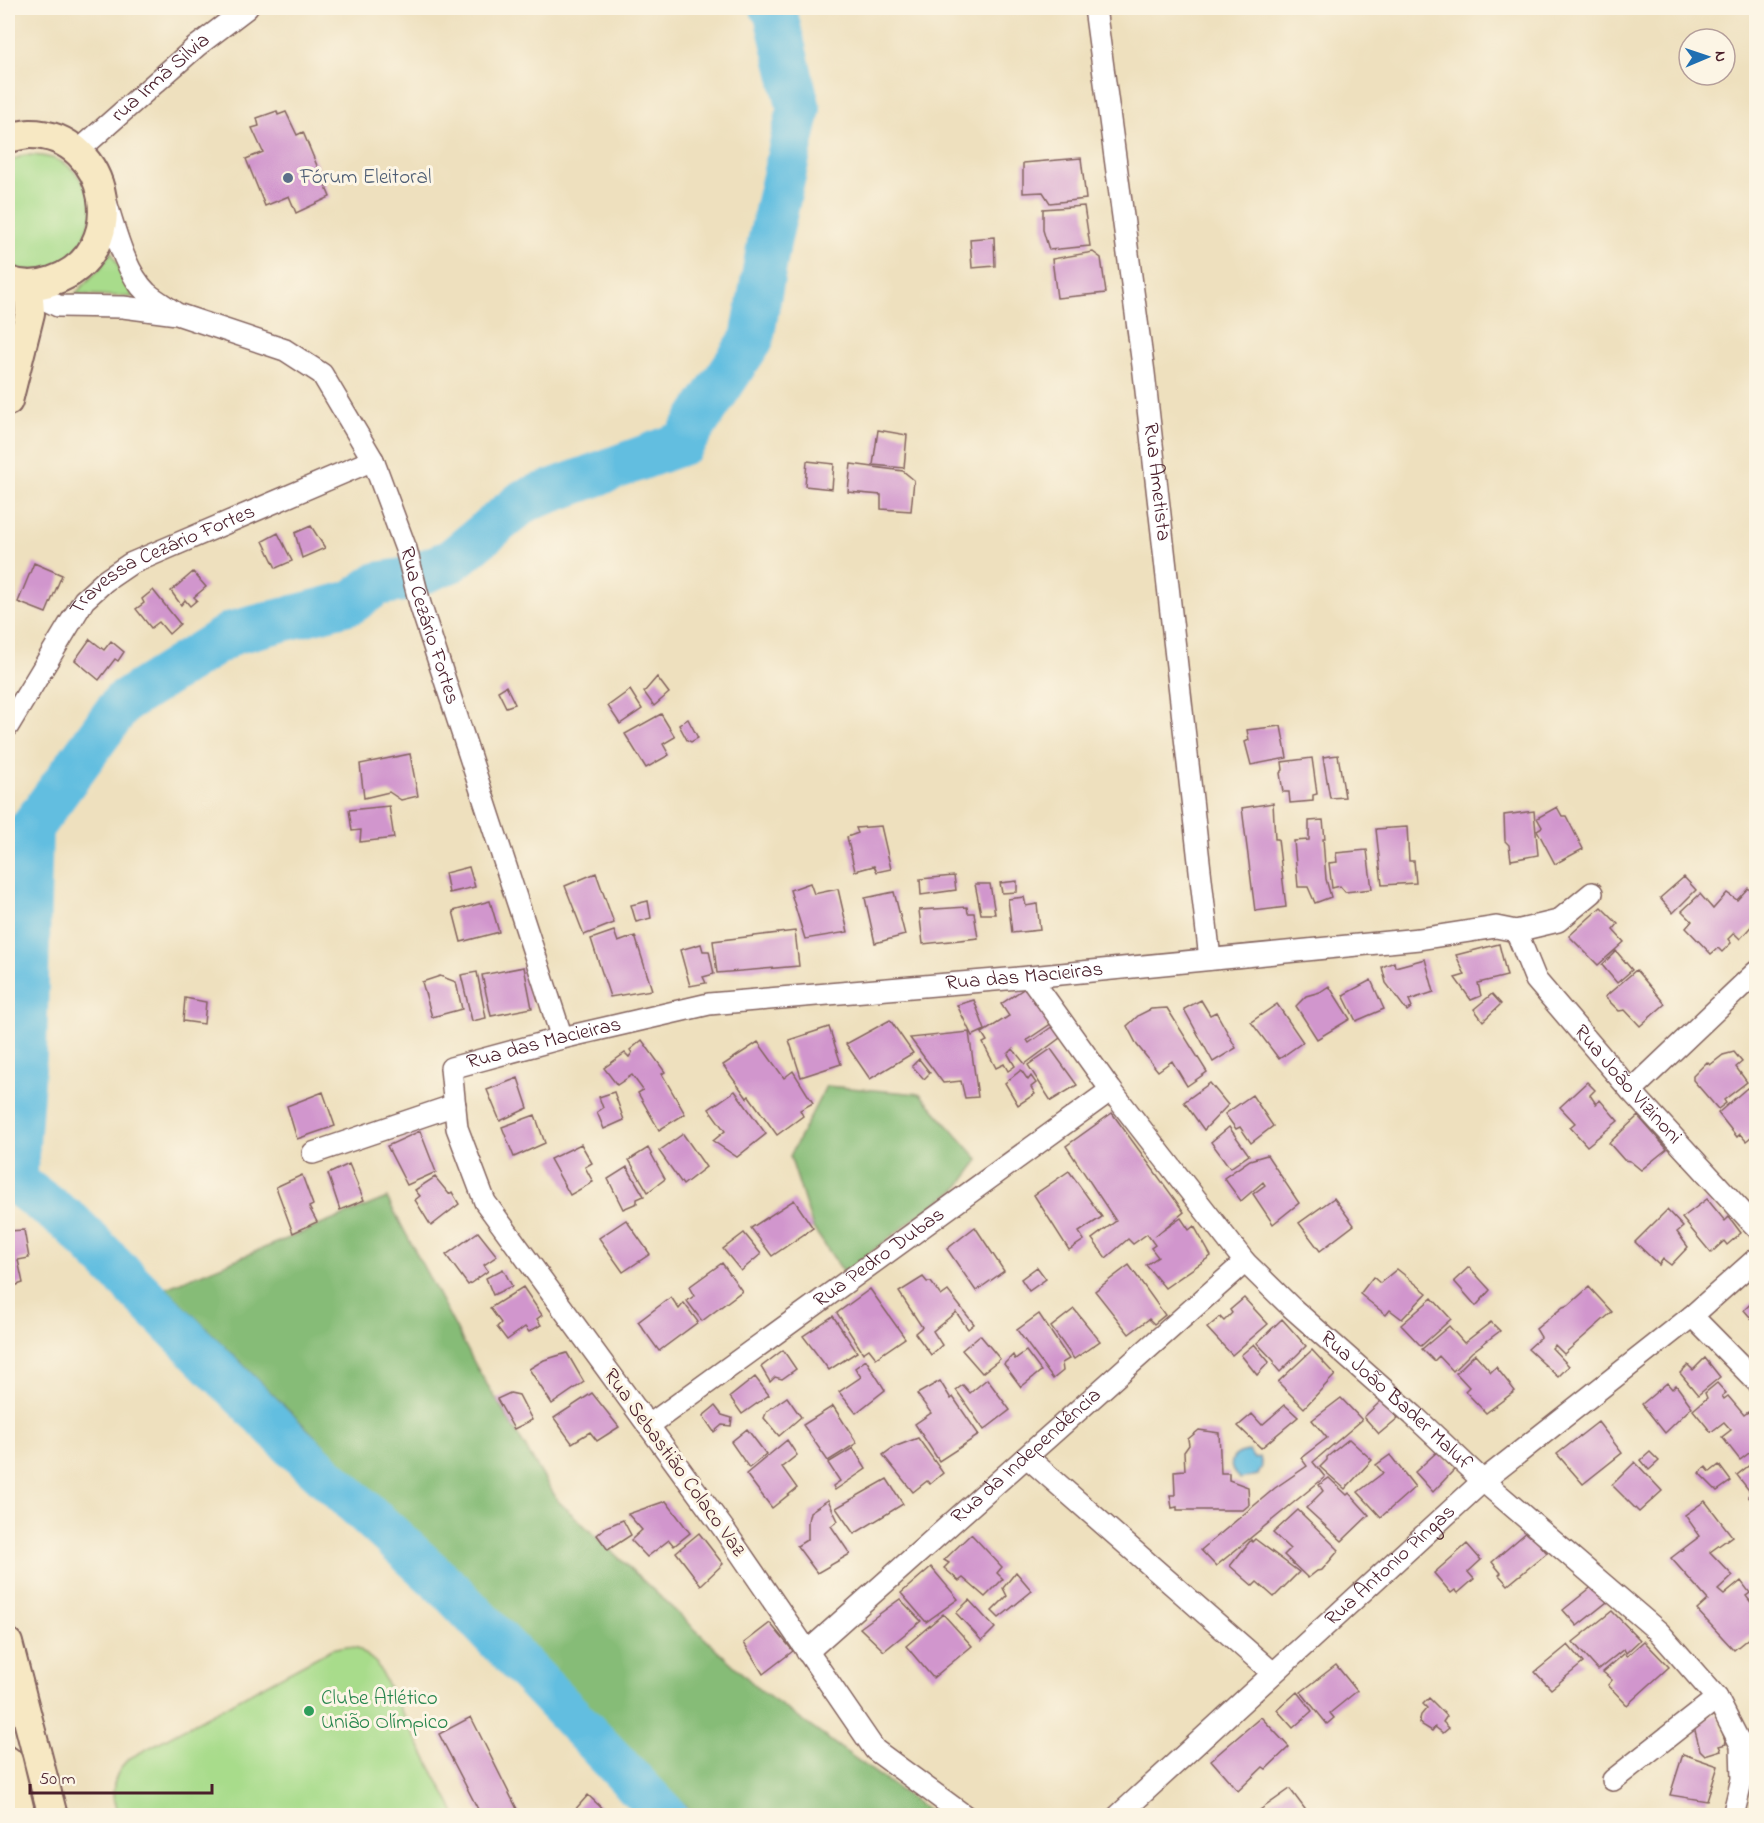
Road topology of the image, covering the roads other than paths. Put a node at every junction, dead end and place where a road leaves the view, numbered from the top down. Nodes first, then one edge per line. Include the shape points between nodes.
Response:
1 (247, 8) edge
2 (1095, 8) edge
3 (15, 131) edge
4 (78, 152) junction
5 (100, 188) junction
6 (23, 283) edge
7 (177, 314) junction
8 (8, 401) edge
9 (373, 460) junction
10 (8, 726) edge
11 (1592, 893) dead end
12 (1516, 931) junction
13 (1210, 959) junction
14 (1756, 972) edge
15 (1030, 977) junction
16 (562, 1038) junction
17 (451, 1068) joint
18 (1111, 1090) junction
19 (1631, 1091) junction
20 (455, 1105) junction
21 (314, 1153) dead end
22 (1756, 1227) edge
23 (1756, 1259) edge
24 (1245, 1262) junction
25 (1692, 1316) junction
26 (1756, 1381) edge
27 (648, 1426) junction
28 (1027, 1457) junction
29 (1483, 1481) junction
30 (8, 1643) edge
31 (807, 1652) junction
32 (1273, 1673) junction
33 (1717, 1698) junction
34 (8, 1761) edge
35 (1613, 1780) dead end
36 (21, 1815) edge
37 (53, 1815) edge
38 (965, 1815) edge
39 (1118, 1815) edge
40 (1733, 1815) edge

1 - 4 street, rua Irmã Silvia via 197,46
2 - 13 street, Rua Ametista via 1144,373
3 - 4 main road via 56,139
4 - 5 main road via 94,172
5 - 6 main road via 104,219 98,242 84,262 64,277 41,285
5 - 7 street, Rua Cezário Fortes via 135,278
6 - 7 street, Rua Cezário Fortes via 58,306 123,307
6 - 8 main road via 30,314
7 - 9 street, Rua Cezário Fortes via 285,350 322,374
9 - 10 street, Travessa Cezário Fortes via 130,564 105,581 84,600
9 - 16 street, Rua Cezário Fortes via 406,549 420,604
11 - 12 street, Rua das Macieiras via 1558,921
12 - 13 street, Rua das Macieiras via 1496,927 1419,939
12 - 19 street, Rua João Vizinoni via 1536,980
13 - 15 street, Rua das Macieiras
14 - 19 street
15 - 16 street, Rua das Macieiras via 709,1004
15 - 18 street, Rua João Bader Maluf
16 - 17 street, Rua das Macieiras
17 - 20 street, Rua Sebastião Colaco Vaz
18 - 24 street, Rua João Bader Maluf
18 - 27 street, Rua Pedro Dubas
19 - 22 street, Rua João Vizinoni
20 - 21 street
20 - 27 street, Rua Sebastião Colaco Vaz via 457,1128 485,1202
23 - 25 street, Rua Antonio Pingas
24 - 28 street, Rua da Independência
24 - 29 street, Rua João Bader Maluf
25 - 26 street
25 - 29 street, Rua Antonio Pingas
27 - 31 street, Rua Sebastião Colaco Vaz
28 - 31 street, Rua da Independência
28 - 32 street
29 - 32 street, Rua Antonio Pingas
29 - 33 street, Rua João Bader Maluf via 1659,1632
30 - 37 main road
31 - 38 street, Rua Sebastião Colaco Vaz via 875,1750
32 - 39 street, Rua Antonio Pingas
33 - 35 street
33 - 40 street, Rua João Bader Maluf via 1741,1745 1742,1779
34 - 36 main road

